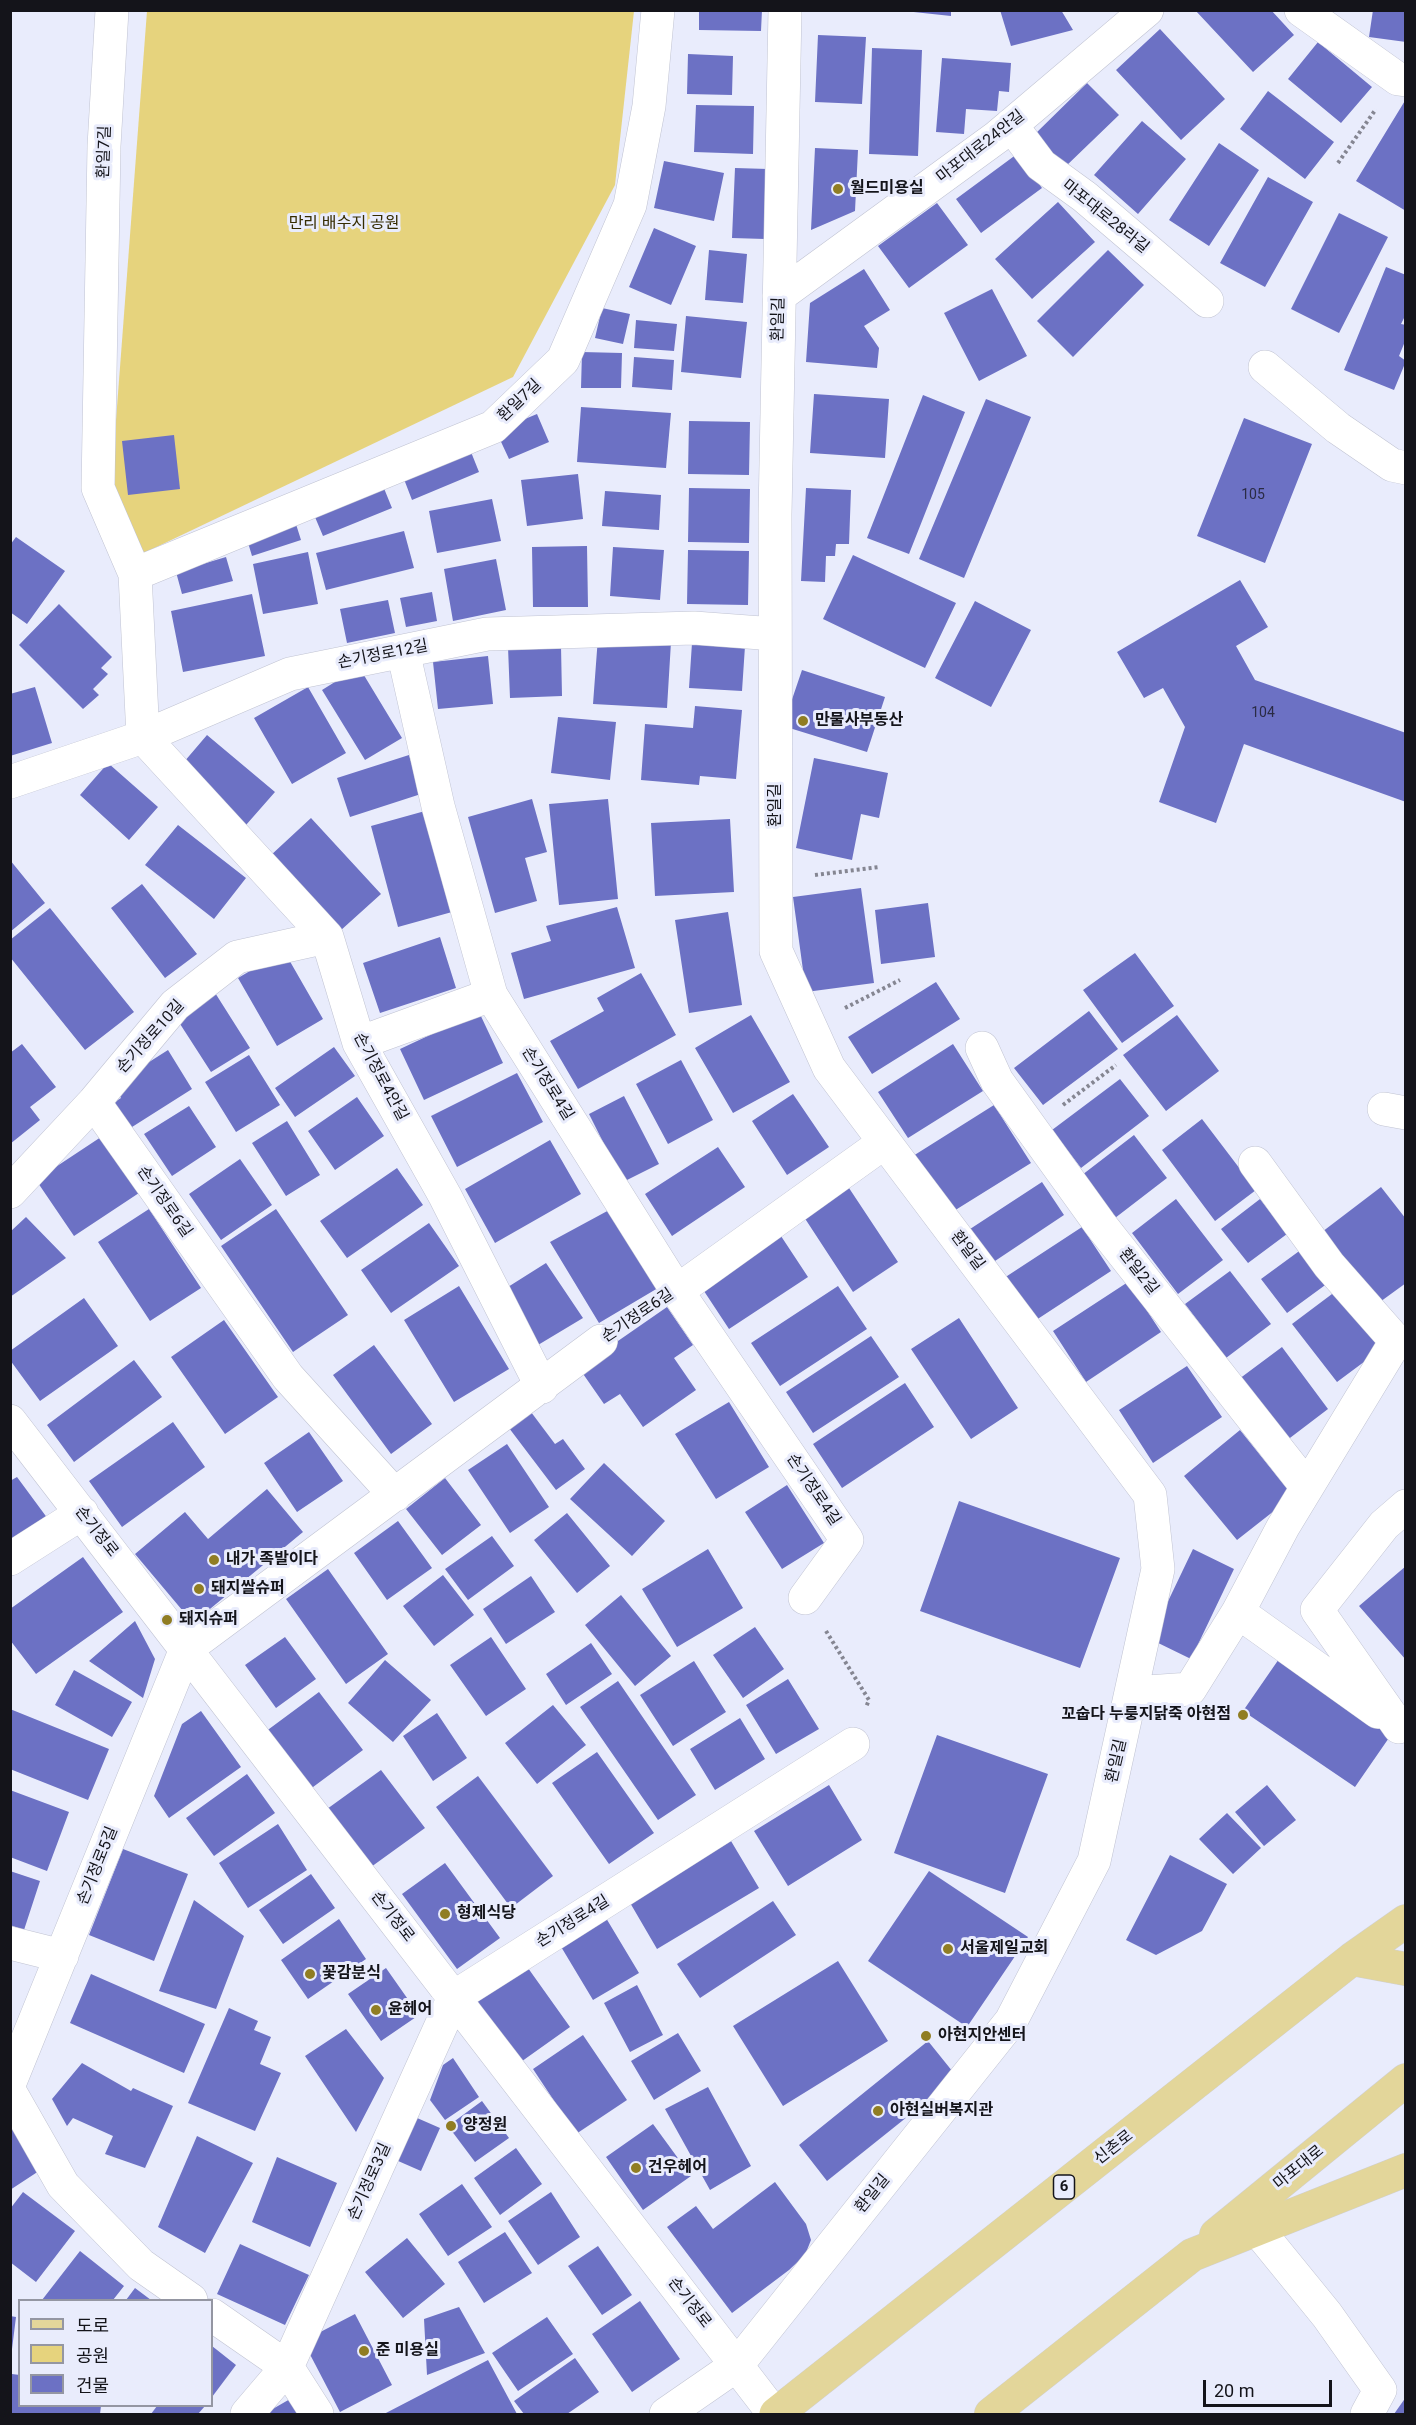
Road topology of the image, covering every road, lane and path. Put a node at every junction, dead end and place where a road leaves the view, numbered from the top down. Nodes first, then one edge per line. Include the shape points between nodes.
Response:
1 (112, 10) edge
2 (658, 10) edge
3 (785, 10) edge
4 (1147, 10) edge
5 (1301, 10) edge
6 (1402, 80) edge
7 (1011, 125) junction
8 (1338, 163) dead end
9 (779, 296) junction
10 (1207, 301) dead end
11 (1265, 367) dead end
12 (1406, 468) edge
13 (135, 574) junction
14 (775, 633) junction
15 (404, 651) junction
16 (143, 737) junction
17 (10, 782) edge
18 (879, 867) dead end
19 (776, 880) junction
20 (327, 937) junction
21 (900, 980) dead end
22 (491, 995) junction
23 (810, 1026) junction
24 (359, 1043) junction
25 (982, 1048) dead end
26 (1116, 1065) dead end
27 (94, 1102) junction
28 (1031, 1128) junction
29 (885, 1142) junction
30 (1255, 1163) dead end
31 (10, 1192) edge
32 (677, 1291) junction
33 (601, 1341) dead end
34 (542, 1387) junction
35 (10, 1421) edge
36 (1307, 1487) junction
37 (395, 1495) junction
38 (1406, 1506) edge
39 (82, 1513) junction
40 (10, 1559) edge
41 (805, 1598) joint
42 (1238, 1612) junction
43 (186, 1649) junction
44 (1133, 1693) junction
45 (1402, 1730) edge
46 (853, 1744) joint
47 (1406, 1921) edge
48 (10, 1943) edge
49 (62, 1956) junction
50 (1352, 1959) junction
51 (1406, 1969) edge
52 (454, 1997) junction
53 (1406, 2080) edge
54 (10, 2082) edge
55 (10, 2092) edge
56 (1406, 2169) edge
57 (1257, 2229) junction
58 (1192, 2255) junction
59 (188, 2299) edge
60 (213, 2316) edge
61 (737, 2365) junction
62 (287, 2367) junction
63 (247, 2415) edge
64 (317, 2415) edge
65 (666, 2415) edge
66 (775, 2415) edge
67 (991, 2415) edge
68 (1367, 2415) edge

1 - 13 street, 환일7길 via 104,146 98,488
2 - 13 street, 환일7길 via 648,106 630,205 562,360 493,427
3 - 9 street, 환일길
4 - 7 street, 마포대로24안길
5 - 6 street
6 - 8 path
7 - 9 street, 마포대로24안길
7 - 10 street, 마포대로28라길 via 1041,165 1085,197
9 - 14 street, 환일길
11 - 12 street via 1338,428 1392,465
13 - 16 street, 환일7길
14 - 15 street, 손기정로12길 via 694,628 487,634
14 - 19 street, 환일길
15 - 16 street, 손기정로12길 via 290,674
15 - 22 street, 손기정로4길 via 438,806
16 - 17 street, 손기정로12길
16 - 20 street, 손기정로4안길
18 - 19 path
19 - 23 street, 환일길 via 776,951
20 - 24 street, 손기정로4안길
20 - 27 street, 손기정로10길 via 237,957 175,1005
21 - 23 path
22 - 24 street
22 - 32 street, 손기정로4길
23 - 29 street, 환일길 via 829,1068
24 - 34 street, 손기정로4안길 via 445,1196
25 - 28 street, 환일2길 via 997,1081
26 - 28 path
27 - 31 street, 손기정로10길
27 - 37 street, 손기정로6길 via 288,1377
28 - 36 street, 환일2길 via 1100,1224
29 - 32 street, 손기정로6길
29 - 44 street, 환일길 via 1150,1495 1158,1569
30 - 36 street via 1329,1265 1396,1341
32 - 41 street, 손기정로4길 via 847,1540
33 - 34 street, 손기정로6길
34 - 37 street, 손기정로6길
35 - 39 street, 손기정로
36 - 42 street
37 - 43 street, 손기정로6길
38 - 45 street via 1384,1525 1317,1610
39 - 40 street
39 - 43 street, 손기정로
41 - 46 path via 869,1700
42 - 44 street via 1190,1689
42 - 45 street
43 - 49 street, 손기정로5길
43 - 52 street, 손기정로
44 - 61 street, 환일길 via 1094,1862 1011,2021
46 - 52 street, 손기정로4길
47 - 50 main road
48 - 49 street
49 - 54 street, 손기정로5길
50 - 51 main road
50 - 66 main road, 신촌로 / 6
52 - 61 street, 손기정로
52 - 62 street, 손기정로3길
53 - 58 main road, 마포대로
55 - 59 street via 63,2186 141,2265
56 - 57 main road
57 - 58 main road
57 - 68 street via 1327,2315 1380,2390
58 - 67 main road
60 - 62 street
61 - 65 street, 환일길
61 - 66 street, 손기정로
62 - 63 street, 손기정로3길
62 - 64 street

